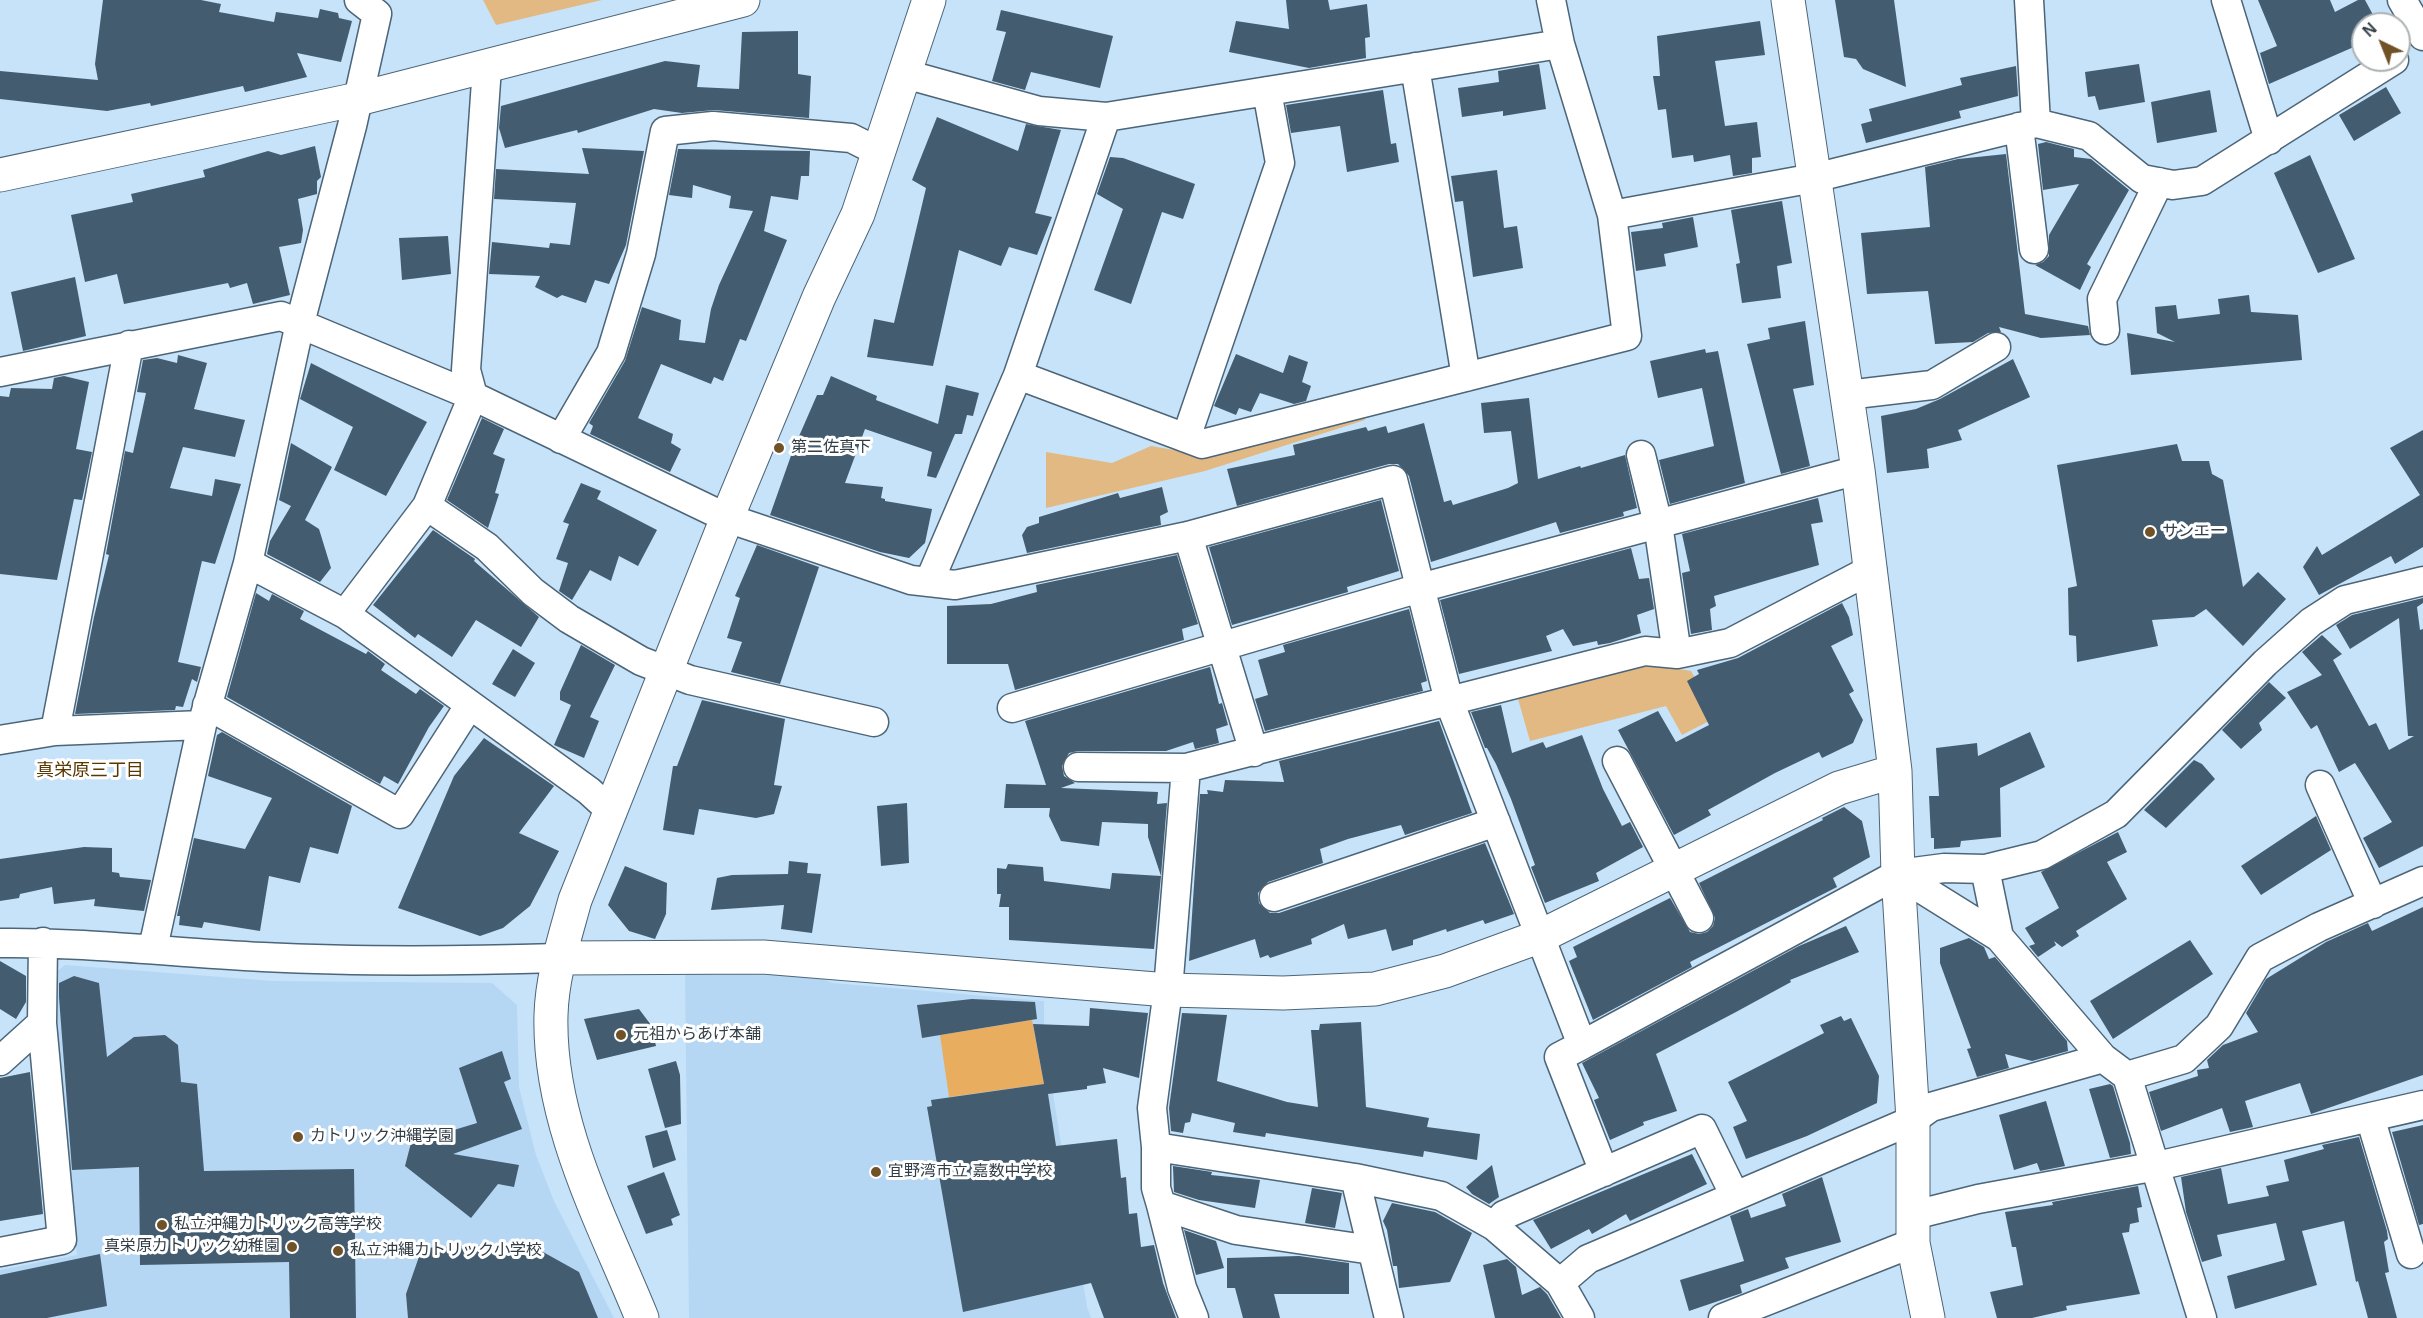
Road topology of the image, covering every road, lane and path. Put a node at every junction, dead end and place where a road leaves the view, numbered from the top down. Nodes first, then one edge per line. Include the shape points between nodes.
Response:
1 (359, 0) edge
2 (743, 0) edge
3 (929, 0) edge
4 (1551, 0) edge
5 (1788, 0) edge
6 (2029, 0) edge
7 (2226, 0) edge
8 (2402, 0) edge
9 (2423, 36) edge
10 (1560, 44) junction
11 (487, 68) junction
12 (1415, 68) junction
13 (2375, 72) edge
14 (905, 74) junction
15 (1267, 91) junction
16 (358, 99) junction
17 (1106, 117) junction
18 (2028, 125) junction
19 (2269, 140) junction
20 (879, 152) junction
21 (0, 175) edge
22 (1814, 178) junction
23 (2159, 182) junction
24 (1612, 215) junction
25 (2034, 249) dead end
26 (300, 323) junction
27 (2105, 330) dead end
28 (129, 345) junction
29 (1996, 347) dead end
30 (0, 372) edge
31 (1018, 375) junction
32 (1466, 377) junction
33 (1847, 395) junction
34 (473, 396) junction
35 (1186, 438) junction
36 (561, 439) junction
37 (1641, 455) dead end
38 (1858, 471) junction
39 (427, 506) junction
40 (727, 518) junction
41 (1658, 524) junction
42 (1188, 536) junction
43 (248, 563) junction
44 (1872, 569) junction
45 (2423, 581) edge
46 (929, 582) junction
47 (1420, 588) junction
48 (345, 614) junction
49 (1220, 647) junction
50 (1677, 654) junction
51 (666, 671) junction
52 (1449, 701) junction
53 (469, 706) junction
54 (1012, 708) dead end
55 (205, 715) junction
56 (874, 722) dead end
57 (55, 731) junction
58 (0, 740) edge
59 (1254, 752) junction
60 (1617, 761) dead end
61 (1077, 767) dead end
62 (1186, 768) junction
63 (1895, 771) junction
64 (2320, 785) dead end
65 (612, 812) junction
66 (1496, 822) junction
67 (1986, 869) junction
68 (1674, 872) junction
69 (1898, 874) junction
70 (2423, 881) edge
71 (1274, 897) dead end
72 (2373, 904) junction
73 (1699, 918) dead end
74 (1541, 936) junction
75 (1999, 937) junction
76 (44, 942) junction
77 (0, 943) edge
78 (153, 948) junction
79 (559, 958) junction
80 (1168, 990) junction
81 (42, 1023) junction
82 (1582, 1045) junction
83 (2103, 1058) junction
84 (0, 1061) edge
85 (2127, 1077) junction
86 (2423, 1105) edge
87 (2370, 1117) junction
88 (1913, 1120) junction
89 (1156, 1147) junction
90 (2157, 1166) junction
91 (1604, 1172) junction
92 (1355, 1178) junction
93 (1735, 1196) junction
94 (1161, 1204) junction
95 (1494, 1226) junction
96 (1913, 1228) junction
97 (1372, 1250) junction
98 (0, 1252) edge
99 (2411, 1254) dead end
100 (1560, 1283) junction
101 (642, 1318) edge
102 (1194, 1318) edge
103 (1389, 1318) edge
104 (1581, 1318) edge
105 (1724, 1318) edge
106 (1928, 1318) edge
107 (2202, 1318) edge

1 - 16 street via 377,14
2 - 11 street
3 - 14 street
4 - 10 street
5 - 22 street
6 - 18 street
7 - 19 street
8 - 9 street
10 - 12 street
10 - 24 street
11 - 16 street
11 - 34 street via 466,370
12 - 15 street
12 - 32 street
13 - 19 street
14 - 17 street via 1039,111
14 - 20 street
15 - 17 street
15 - 35 street via 1280,163
16 - 21 street
16 - 26 street
17 - 31 street
18 - 22 street
18 - 23 street via 2089,136 2142,179
18 - 25 street
19 - 23 street via 2202,181 2173,185
20 - 36 street via 851,138 713,126 665,131 641,254 611,353
20 - 40 street via 858,214
22 - 24 street
22 - 33 street
23 - 27 street via 2102,299
24 - 32 street via 1627,336
26 - 28 street via 281,316
26 - 34 street
26 - 43 street
28 - 30 street
28 - 57 street
29 - 33 street via 1932,385
31 - 35 street
31 - 46 street
32 - 35 street via 1202,444
33 - 38 street
34 - 36 street
34 - 39 street
36 - 40 street
37 - 41 street
38 - 41 street
38 - 44 street
39 - 48 street
39 - 51 street via 487,547 533,592 569,619
40 - 46 street via 911,580
40 - 51 street
41 - 47 street
41 - 50 street
42 - 46 street via 955,585
42 - 47 street via 1393,480
42 - 49 street
43 - 48 street
43 - 55 street
44 - 50 street via 1730,643
44 - 63 street
45 - 67 street via 2345,600 2311,622 2265,663 2116,814 2042,855
47 - 49 street
47 - 52 street
48 - 53 street
49 - 54 street
49 - 59 street
50 - 52 street via 1646,651
51 - 56 street via 690,680
51 - 65 street
52 - 59 street
52 - 66 street
53 - 55 street via 400,814
53 - 65 street via 589,791
55 - 57 street
55 - 78 street
57 - 58 street
59 - 62 street
60 - 68 street
61 - 62 street
62 - 80 street
63 - 68 street via 1839,788
63 - 69 street
64 - 72 street
65 - 79 street via 575,900
66 - 71 street
66 - 74 street
67 - 69 street via 1944,868
67 - 75 street
68 - 73 street
68 - 74 street
69 - 75 street
69 - 82 street
69 - 88 street
70 - 72 street
72 - 85 street via 2260,958 2219,1026 2184,1059
74 - 80 street via 1445,971 1375,989 1282,993
74 - 82 street
75 - 83 street
76 - 77 street
76 - 78 street
76 - 81 street
78 - 79 street via 354,960
79 - 80 street via 763,957
79 - 101 street via 551,1015 556,1076 568,1138
80 - 89 street via 1152,1108
81 - 84 street
81 - 98 street via 62,1240
82 - 91 street via 1559,1057
83 - 85 street
83 - 88 street via 1930,1107
85 - 90 street
86 - 87 street
87 - 90 street
87 - 99 street
88 - 93 street
88 - 96 street
89 - 92 street
89 - 94 street via 1156,1188
90 - 96 street via 1978,1199
90 - 107 street
91 - 93 street via 1702,1129
91 - 95 street via 1504,1215
92 - 95 street via 1441,1196
92 - 97 street
93 - 100 street via 1588,1259
94 - 97 street via 1236,1230
94 - 102 street via 1182,1288
95 - 100 street
96 - 105 street
96 - 106 street
97 - 103 street
100 - 104 street

